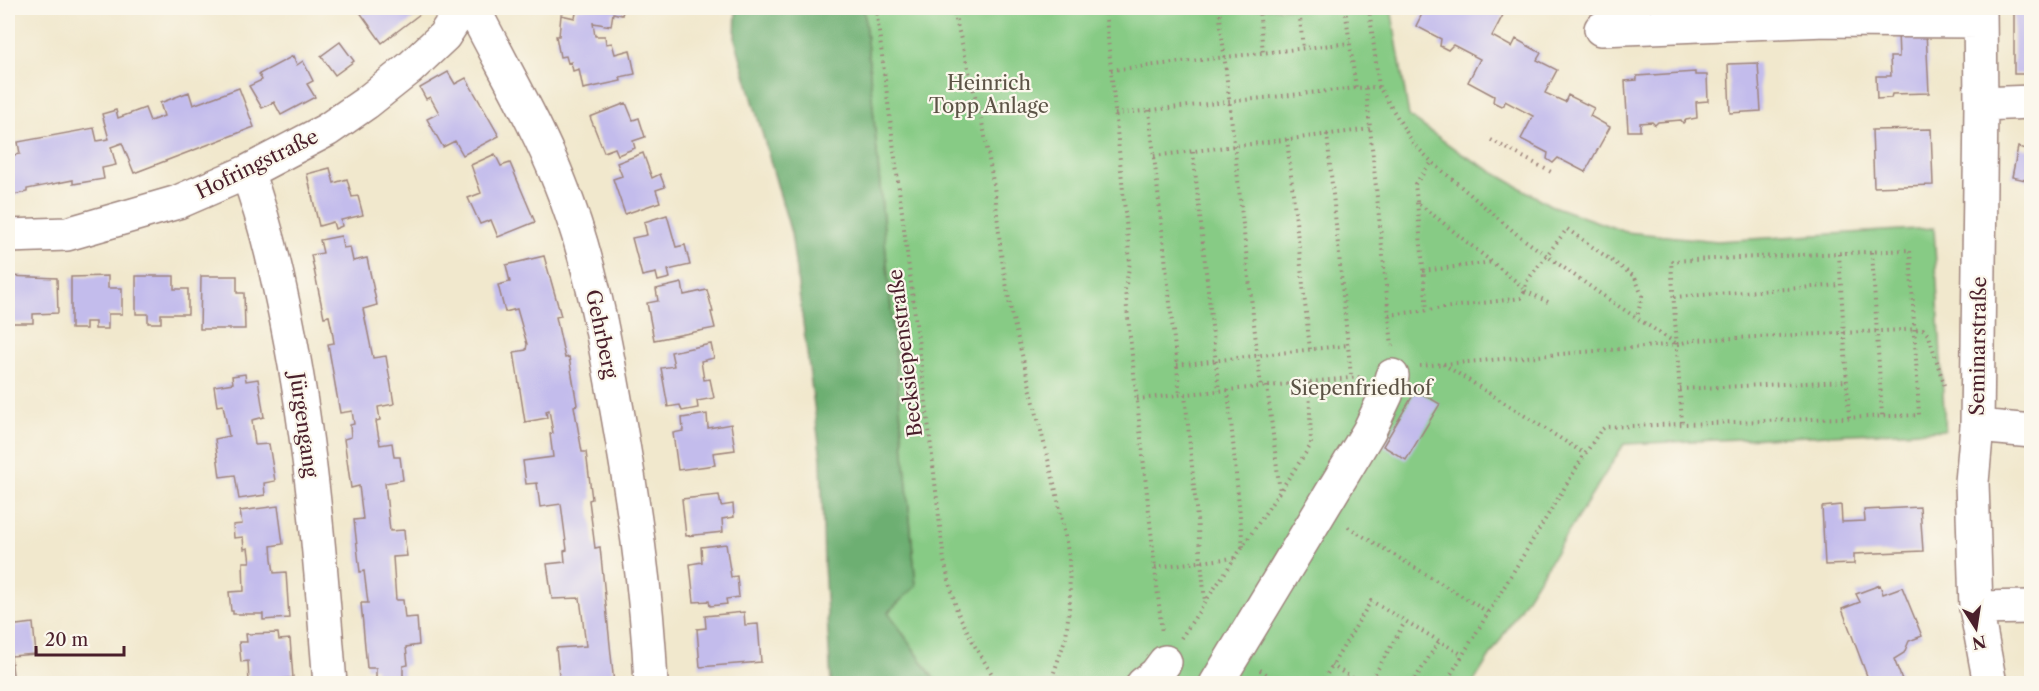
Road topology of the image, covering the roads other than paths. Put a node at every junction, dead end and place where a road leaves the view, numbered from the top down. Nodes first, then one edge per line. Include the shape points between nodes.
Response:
1 (462, 8) edge
2 (473, 8) edge
3 (1980, 14) edge
4 (1601, 29) dead end
5 (2031, 102) edge
6 (1981, 104) junction
7 (247, 172) junction
8 (8, 236) edge
9 (1392, 376) road end
10 (1977, 426) junction
11 (2031, 431) edge
12 (2031, 606) edge
13 (1976, 608) junction
14 (330, 684) edge
15 (651, 684) edge
16 (1216, 684) edge
17 (1990, 684) edge

1 - 7 street, Hofringstraße via 444,36 366,104 327,130
2 - 15 street, Gehrberg via 532,120 561,184 583,248 600,315 628,469
3 - 4 street
3 - 6 street, Seminarstraße
5 - 6 street
6 - 10 street, Seminarstraße
7 - 8 street, Hofringstraße via 178,202 67,234
7 - 14 street, Jürgengang via 266,227 295,355 310,465
9 - 16 street via 1377,417
10 - 11 street
10 - 13 street, Seminarstraße via 1972,482
12 - 13 street
13 - 17 street, Seminarstraße

